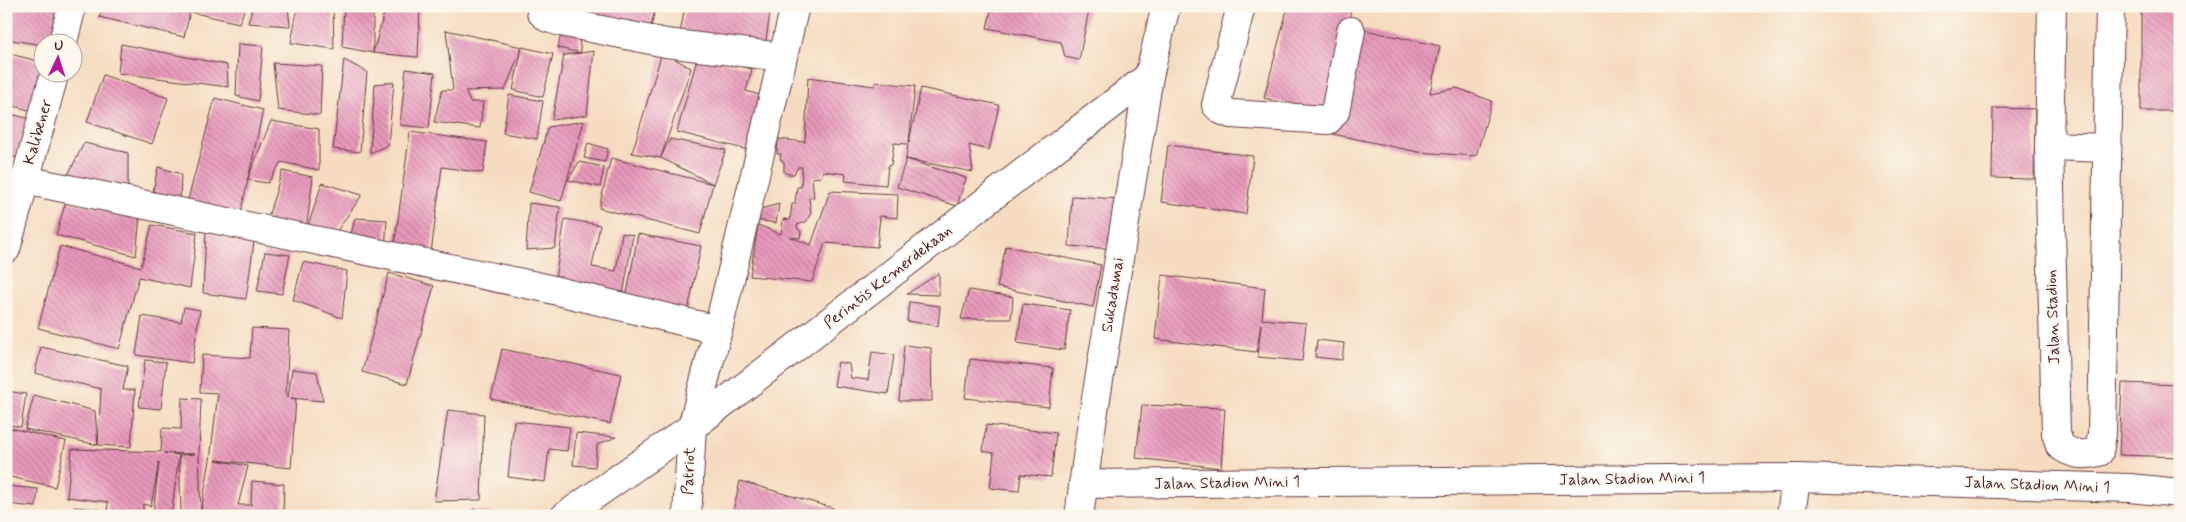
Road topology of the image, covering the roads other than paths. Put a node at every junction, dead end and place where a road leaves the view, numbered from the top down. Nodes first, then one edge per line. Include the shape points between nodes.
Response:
1 (72, 6) edge
2 (540, 6) edge
3 (795, 6) edge
4 (1166, 6) edge
5 (1241, 6) edge
6 (2052, 6) edge
7 (2110, 6) edge
8 (1351, 31) dead end
9 (66, 32) edge
10 (782, 57) junction
11 (1149, 76) junction
12 (52, 82) edge
13 (2048, 146) junction
14 (2107, 148) junction
15 (25, 180) junction
16 (6, 249) edge
17 (718, 330) junction
18 (692, 427) junction
19 (2099, 452) junction
20 (1796, 478) junction
21 (1083, 484) junction
22 (2130, 488) junction
23 (2180, 493) edge
24 (565, 516) edge
25 (687, 516) edge
26 (1079, 516) edge
27 (1791, 516) edge

1 - 9 street
2 - 10 street via 548,18 666,44
3 - 10 street, Patriot
4 - 11 street
5 - 8 street via 1216,105 1231,114 1328,120 1335,112
6 - 13 street, Jalan Stadion
7 - 14 street
10 - 17 street, Patriot
11 - 18 street, Perintis Kemerdekaan
11 - 21 street, Sukadamai
12 - 15 street, Kalibener
13 - 14 street
13 - 19 street, Jalan Stadion via 2056,433 2060,446 2070,452 2081,455
14 - 19 street via 2102,434
15 - 16 street, Kalibener
15 - 17 street via 541,287
17 - 18 street, Patriot
18 - 24 street, Perintis Kemerdekaan
18 - 25 street, Patriot
19 - 22 street
20 - 21 street, Jalan Stadion Mini 1
20 - 22 street, Jalan Stadion Mini 1
20 - 27 street
21 - 26 street, Sukadamai
22 - 23 street, Jalan Stadion Mini 1

